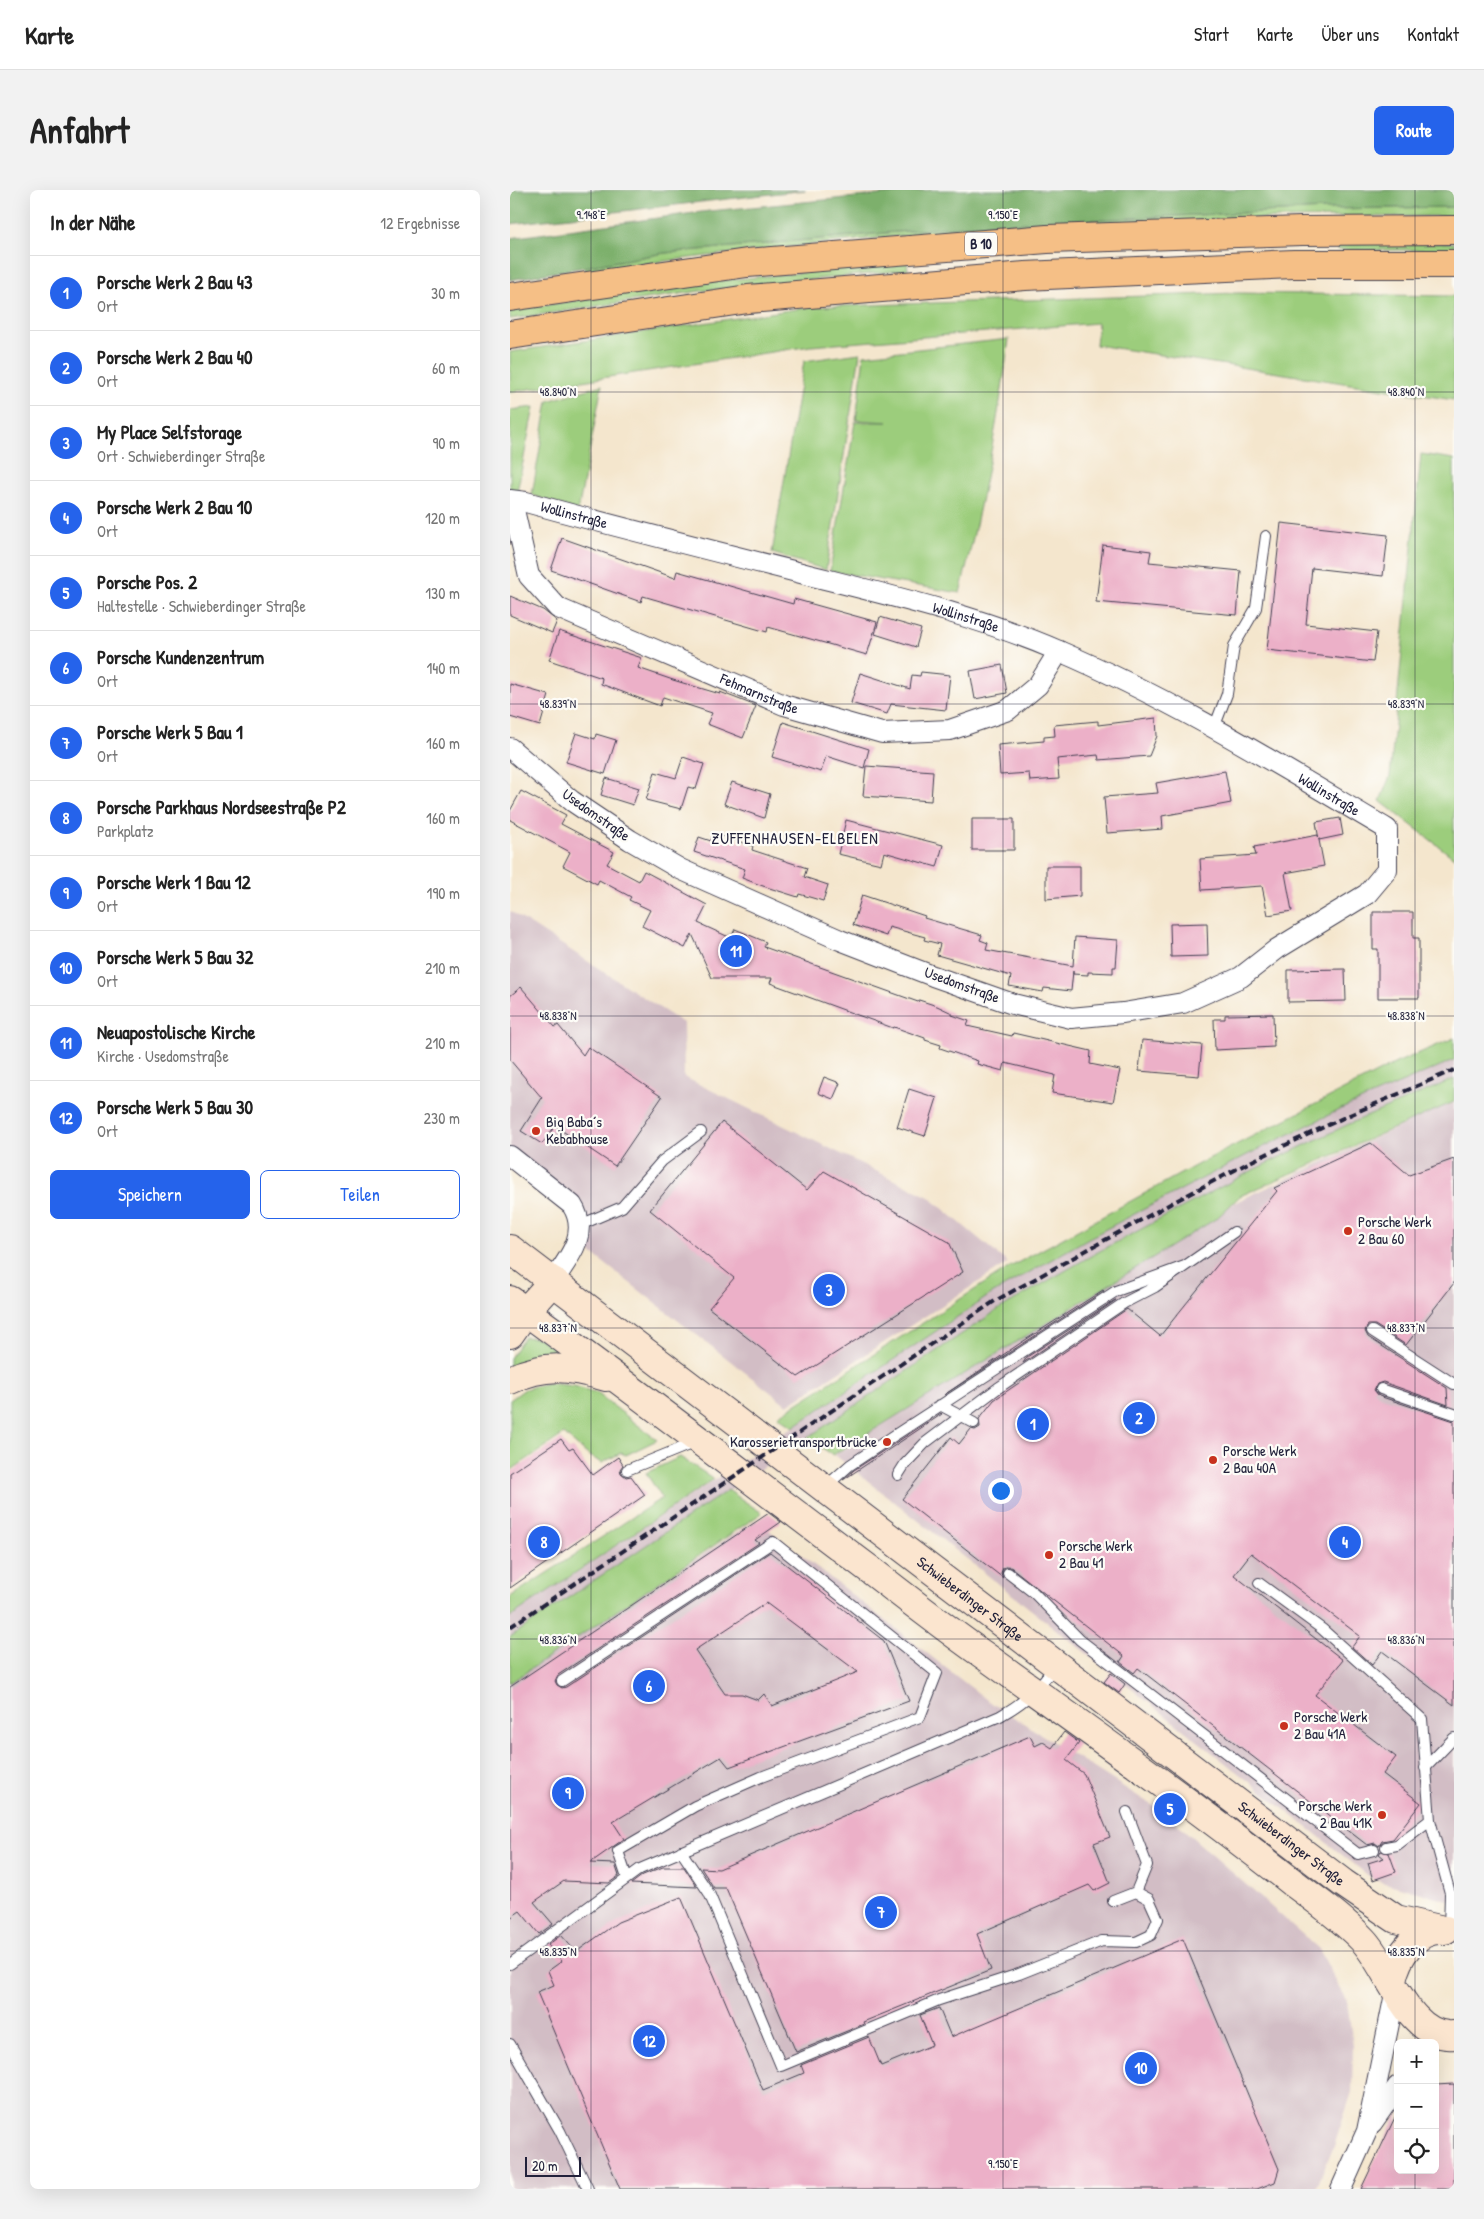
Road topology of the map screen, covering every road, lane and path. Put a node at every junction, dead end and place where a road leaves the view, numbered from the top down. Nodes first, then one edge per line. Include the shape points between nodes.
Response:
1 (1454, 230) edge
2 (1454, 264) edge
3 (510, 297) edge
4 (510, 334) edge
5 (511, 501) edge
6 (1266, 536) dead end
7 (1059, 651) junction
8 (1214, 728) junction
9 (510, 748) edge
10 (1387, 829) joint
11 (701, 1132) dead end
12 (510, 1156) edge
13 (580, 1225) junction
14 (1234, 1232) dead end
15 (510, 1249) edge
16 (1185, 1266) junction
17 (552, 1281) junction
18 (518, 1305) edge
19 (1372, 1331) dead end
20 (510, 1334) edge
21 (510, 1380) edge
22 (617, 1380) junction
23 (1454, 1384) edge
24 (1381, 1389) dead end
25 (940, 1405) junction
26 (1454, 1414) edge
27 (974, 1423) dead end
28 (699, 1441) junction
29 (627, 1470) dead end
30 (898, 1475) dead end
31 (824, 1488) junction
32 (1008, 1573) dead end
33 (1259, 1583) dead end
34 (1056, 1665) junction
35 (562, 1681) dead end
36 (1036, 1691) junction
37 (1454, 1738) edge
38 (1424, 1768) junction
39 (1127, 1812) dead end
40 (1430, 1820) junction
41 (1386, 1847) dead end
42 (1374, 1850) dead end
43 (681, 1851) junction
44 (627, 1878) junction
45 (1136, 1892) junction
46 (1114, 1901) dead end
47 (1447, 1930) edge
48 (510, 1964) edge
49 (1394, 1985) junction
50 (1444, 2037) edge
51 (510, 2044) edge
52 (1394, 2092) edge
53 (1367, 2131) junction
54 (588, 2189) edge
55 (1340, 2189) edge

1 - 3 highway, B 10 via 1047,239 747,263
2 - 4 highway via 1294,264 1024,276 748,300
5 - 7 street, Wollinstraße via 526,502 959,614
5 - 7 street, Fehmarnstraße via 529,576 558,608 784,706 882,733 950,730 1008,710 1038,685
6 - 8 lane via 1256,608 1234,646 1227,694
7 - 8 street, Wollinstraße
8 - 10 street, Wollinstraße
9 - 10 street, Usedomstraße via 572,801 680,869 840,940 1013,1004 1071,1018 1183,1003 1241,977 1277,949 1367,894 1387,870
11 - 13 lane via 662,1161 622,1207
12 - 13 street via 572,1205
13 - 17 street via 578,1242
14 - 16 lane
15 - 17 main road, Schwieberdinger Straße
16 - 25 lane via 1116,1291
16 - 30 lane via 998,1388 925,1443 904,1464
17 - 18 main road
17 - 31 main road, Schwieberdinger Straße
18 - 20 main road
18 - 22 main road, Schwieberdinger Straße
19 - 23 lane
21 - 22 main road via 548,1367 576,1369
22 - 28 main road, Schwieberdinger Straße
24 - 26 lane
25 - 27 lane
25 - 31 lane via 850,1465
28 - 29 lane
28 - 36 main road, Schwieberdinger Straße
31 - 34 main road, Schwieberdinger Straße
32 - 42 lane via 1034,1593 1080,1640 1358,1854
33 - 38 lane via 1322,1629 1422,1719
34 - 36 lane
34 - 47 main road, Schwieberdinger Straße via 1343,1883 1396,1919
35 - 44 lane via 773,1542 937,1674 920,1717 695,1806 618,1851
36 - 43 lane via 1000,1716
36 - 49 main road, Schwieberdinger Straße via 1220,1825 1331,1913 1367,1944
37 - 38 lane
38 - 40 lane
39 - 45 lane via 1147,1865
40 - 41 lane via 1396,1845
40 - 47 lane via 1450,1893
43 - 44 lane
43 - 45 lane via 709,1893 782,2066 939,2000 1019,1974 1102,1941 1136,1942 1151,1935 1158,1918 1149,1899
44 - 48 lane
45 - 46 lane
47 - 49 main road via 1419,1937 1408,1945 1395,1966
49 - 50 main road, Schwieberdinger Straße via 1409,2012
49 - 53 street
51 - 54 lane via 560,2131
52 - 53 street
53 - 55 street

